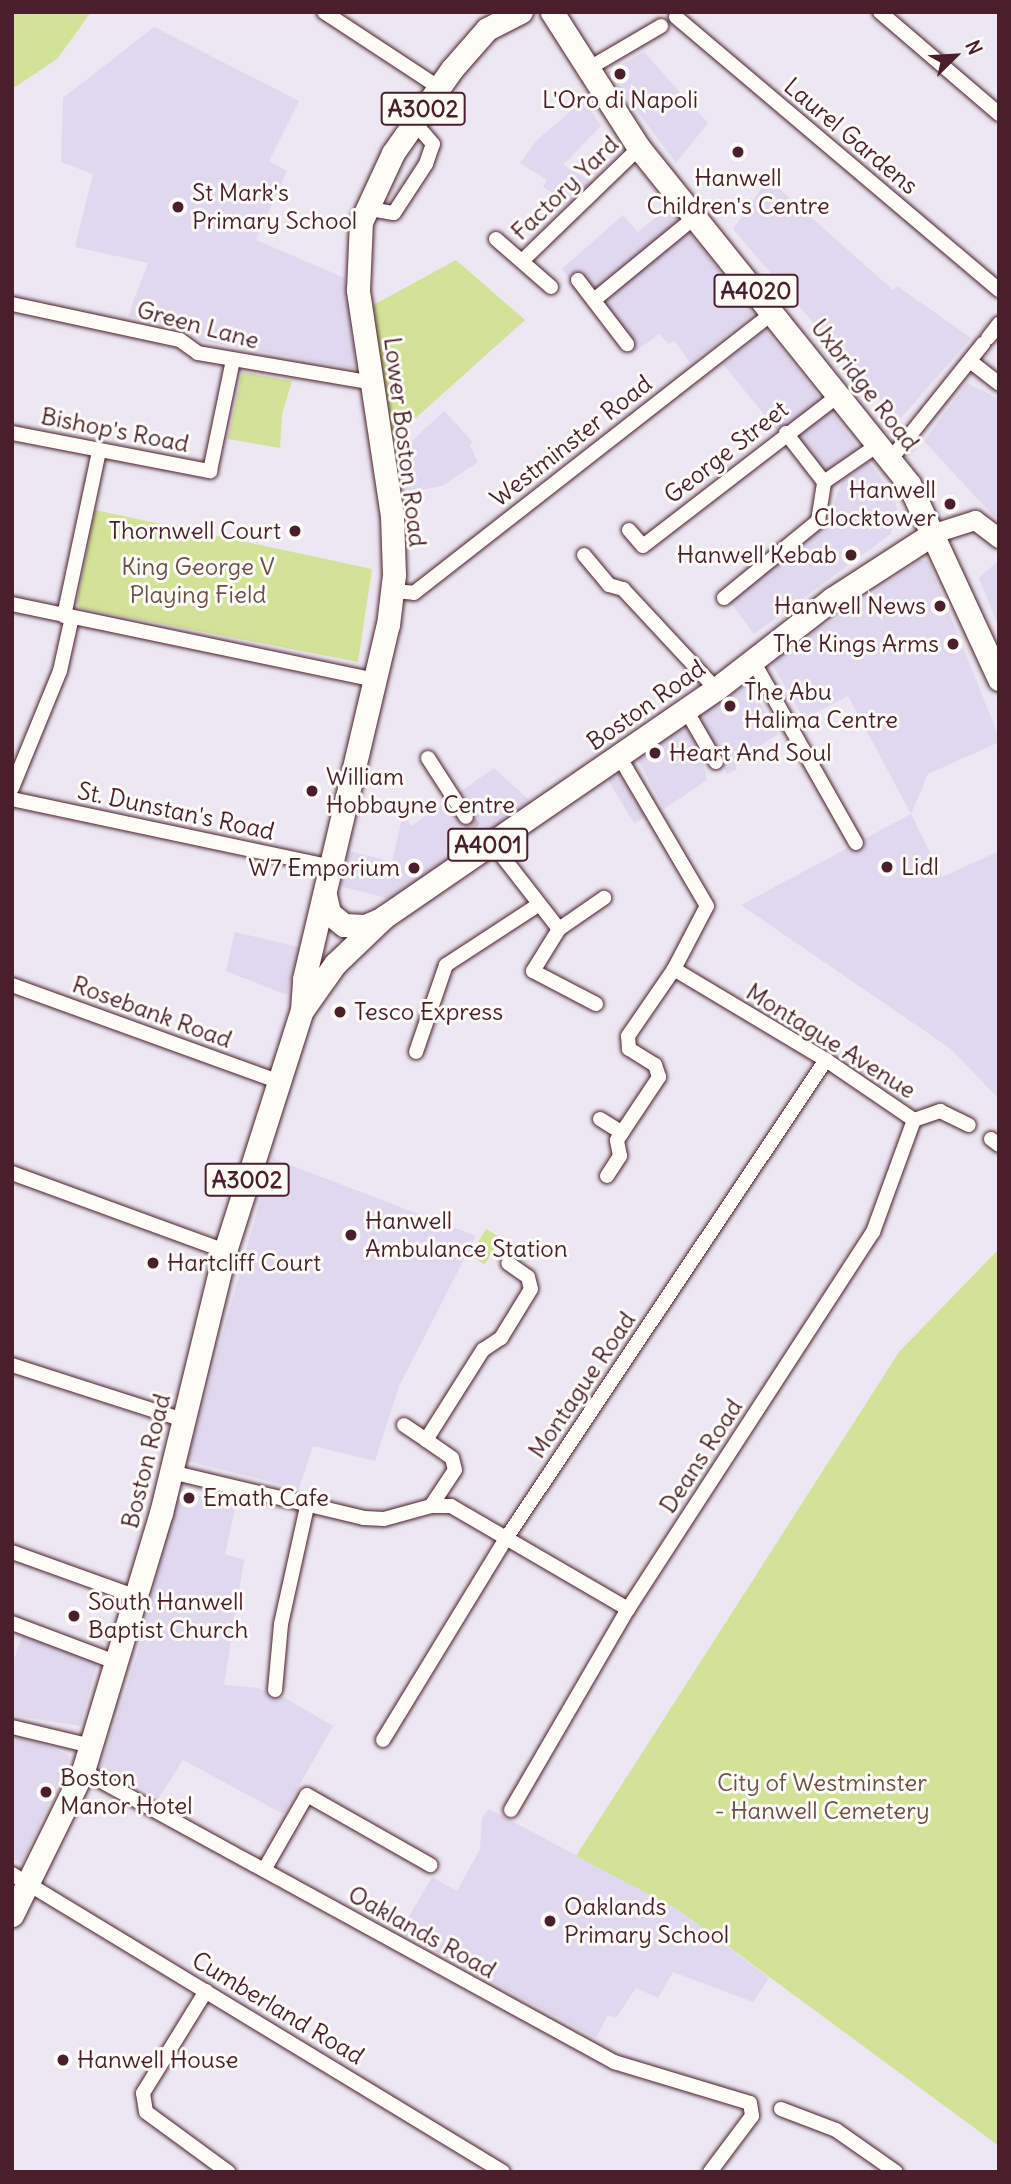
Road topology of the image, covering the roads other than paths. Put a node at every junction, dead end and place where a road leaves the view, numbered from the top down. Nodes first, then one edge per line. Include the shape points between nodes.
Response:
1 (324, 12) edge
2 (521, 12) edge
3 (880, 12) edge
4 (552, 13) edge
5 (673, 18) edge
6 (492, 21) edge
7 (586, 70) junction
8 (438, 87) junction
9 (999, 114) edge
10 (414, 122) junction
11 (639, 148) junction
12 (365, 208) junction
13 (695, 217) junction
14 (496, 239) dead end
15 (522, 261) junction
16 (578, 280) dead end
17 (551, 287) dead end
18 (999, 290) edge
19 (594, 300) junction
20 (12, 304) edge
21 (774, 312) junction
22 (999, 324) edge
23 (627, 344) dead end
24 (233, 360) junction
25 (970, 361) junction
26 (373, 383) junction
27 (999, 384) edge
28 (839, 395) junction
29 (786, 432) junction
30 (12, 433) edge
31 (99, 451) junction
32 (884, 452) junction
33 (824, 482) junction
34 (629, 530) dead end
35 (934, 533) junction
36 (999, 538) edge
37 (584, 555) dead end
38 (404, 592) junction
39 (724, 598) dead end
40 (12, 604) edge
41 (68, 617) junction
42 (753, 661) junction
43 (999, 679) edge
44 (375, 680) junction
45 (716, 689) junction
46 (686, 710) junction
47 (620, 756) junction
48 (428, 758) dead end
49 (716, 762) dead end
50 (12, 788) edge
51 (12, 799) edge
52 (466, 817) tunnel mouth
53 (486, 841) junction
54 (856, 843) dead end
55 (332, 867) junction
56 (325, 895) junction
57 (604, 898) dead end
58 (538, 905) junction
59 (384, 917) junction
60 (559, 929) junction
61 (674, 969) junction
62 (12, 985) edge
63 (596, 1004) dead end
64 (302, 1010) junction
65 (416, 1052) dead end
66 (826, 1060) junction
67 (277, 1081) junction
68 (600, 1119) dead end
69 (914, 1120) junction
70 (969, 1125) dead end
71 (622, 1133) junction
72 (12, 1173) edge
73 (607, 1176) dead end
74 (225, 1251) junction
75 (508, 1263) dead end
76 (12, 1365) edge
77 (183, 1420) junction
78 (404, 1425) dead end
79 (426, 1440) junction
80 (171, 1472) junction
81 (431, 1506) junction
82 (307, 1507) junction
83 (507, 1537) junction
84 (12, 1552) edge
85 (134, 1596) junction
86 (628, 1609) junction
87 (12, 1623) edge
88 (115, 1662) junction
89 (275, 1690) dead end
90 (12, 1727) edge
91 (383, 1740) dead end
92 (91, 1746) junction
93 (83, 1771) junction
94 (511, 1810) dead end
95 (430, 1866) dead end
96 (264, 1870) junction
97 (21, 1879) edge
98 (12, 1915) edge
99 (206, 1991) junction
100 (781, 2109) dead end
101 (228, 2172) edge
102 (503, 2172) edge
103 (710, 2172) edge
104 (896, 2172) edge

1 - 8 street
2 - 6 main road, Lower Boston Road / A3002
3 - 9 street
4 - 7 main road, Uxbridge Road / A4020
5 - 7 street
5 - 18 street, Laurel Gardens
6 - 8 main road, Lower Boston Road / A3002
7 - 11 main road, Uxbridge Road / A4020
8 - 10 main road, Lower Boston Road / A3002
10 - 12 main road, Lower Boston Road / A3002
10 - 12 street via 433,144 426,163 394,213
11 - 13 main road, Uxbridge Road / A4020
11 - 15 street, Factory Yard
12 - 26 main road, Lower Boston Road / A3002 via 356,269
13 - 19 street
13 - 21 main road, Uxbridge Road / A4020
14 - 15 street
15 - 17 street
16 - 19 street
19 - 23 street
20 - 24 street, Green Lane via 180,340 198,353
21 - 28 main road, Uxbridge Road / A4020
21 - 38 street, Westminster Road
22 - 25 street
24 - 26 street, Green Lane
24 - 31 street, Bishop's Road via 210,471
25 - 27 street
25 - 32 street
26 - 38 main road, Lower Boston Road / A3002
28 - 29 street, George Street
28 - 32 main road, Uxbridge Road / A4020
29 - 33 street
29 - 34 street, George Street via 643,546
30 - 31 street, Bishop's Road
31 - 41 street
32 - 33 street
32 - 35 main road, Uxbridge Road / A4020
33 - 39 street via 818,521
35 - 36 street via 975,520
35 - 42 main road, Boston Road / A4001 via 832,599
35 - 43 main road, Uxbridge Road / A4020
37 - 45 street via 609,585 623,589
38 - 44 main road, Lower Boston Road / A3002
40 - 41 street
41 - 44 street
41 - 50 street via 60,671
42 - 45 main road, Boston Road / A4001
42 - 54 street
44 - 55 main road, Lower Boston Road / A3002
45 - 46 main road, Boston Road / A4001
46 - 47 main road, Boston Road / A4001
46 - 49 street
47 - 53 main road, Boston Road / A4001
47 - 61 street via 707,906
48 - 52 street
51 - 55 street, St. Dunstan's Road
53 - 58 street
53 - 59 main road, Boston Road / A4001
55 - 56 main road, Lower Boston Road / A3002
56 - 59 main road, Boston Road / A4001 via 329,913 344,925 365,926
56 - 64 main road, Boston Road / A3002 via 304,979
57 - 60 street
58 - 60 street
58 - 65 street via 446,965
59 - 64 main road, Boston Road / A4001 via 335,964
60 - 63 street via 533,971
61 - 66 street, Montague Avenue
61 - 71 street via 628,1037 629,1049 655,1065 659,1077
62 - 67 street, Rosebank Road
64 - 67 main road, Boston Road / A3002
66 - 69 street, Montague Avenue
66 - 83 street, Montague Road
67 - 74 main road, Boston Road / A3002
68 - 71 street
69 - 70 street, Montague Avenue via 940,1111
69 - 86 street, Deans Road via 873,1232
71 - 73 street via 617,1140 620,1156
72 - 74 street
74 - 77 main road, Boston Road / A3002
75 - 79 street via 528,1277 531,1289 501,1338 483,1350
76 - 77 street
77 - 80 main road, Boston Road / A3002
78 - 79 street
79 - 81 street via 452,1458 455,1470
80 - 82 street
80 - 85 main road, Boston Road / A3002
81 - 82 street via 384,1519
81 - 83 street via 451,1506
82 - 89 street via 281,1625
83 - 86 street
83 - 91 street, Montague Road
84 - 85 street
85 - 88 main road, Boston Road / A3002
86 - 94 street, Deans Road
87 - 88 street
88 - 92 main road, Boston Road / A3002
90 - 92 street
92 - 93 main road, Boston Road / A3002
93 - 96 street, Oaklands Road
93 - 97 main road, Boston Road / A3002
95 - 96 street via 307,1795
96 - 103 street, Oaklands Road via 614,2062 751,2105 752,2116
97 - 98 main road, Boston Road / A3002
97 - 99 street, Cumberland Road
99 - 101 street via 143,2093 146,2112
99 - 102 street, Cumberland Road
100 - 104 street via 836,2130

